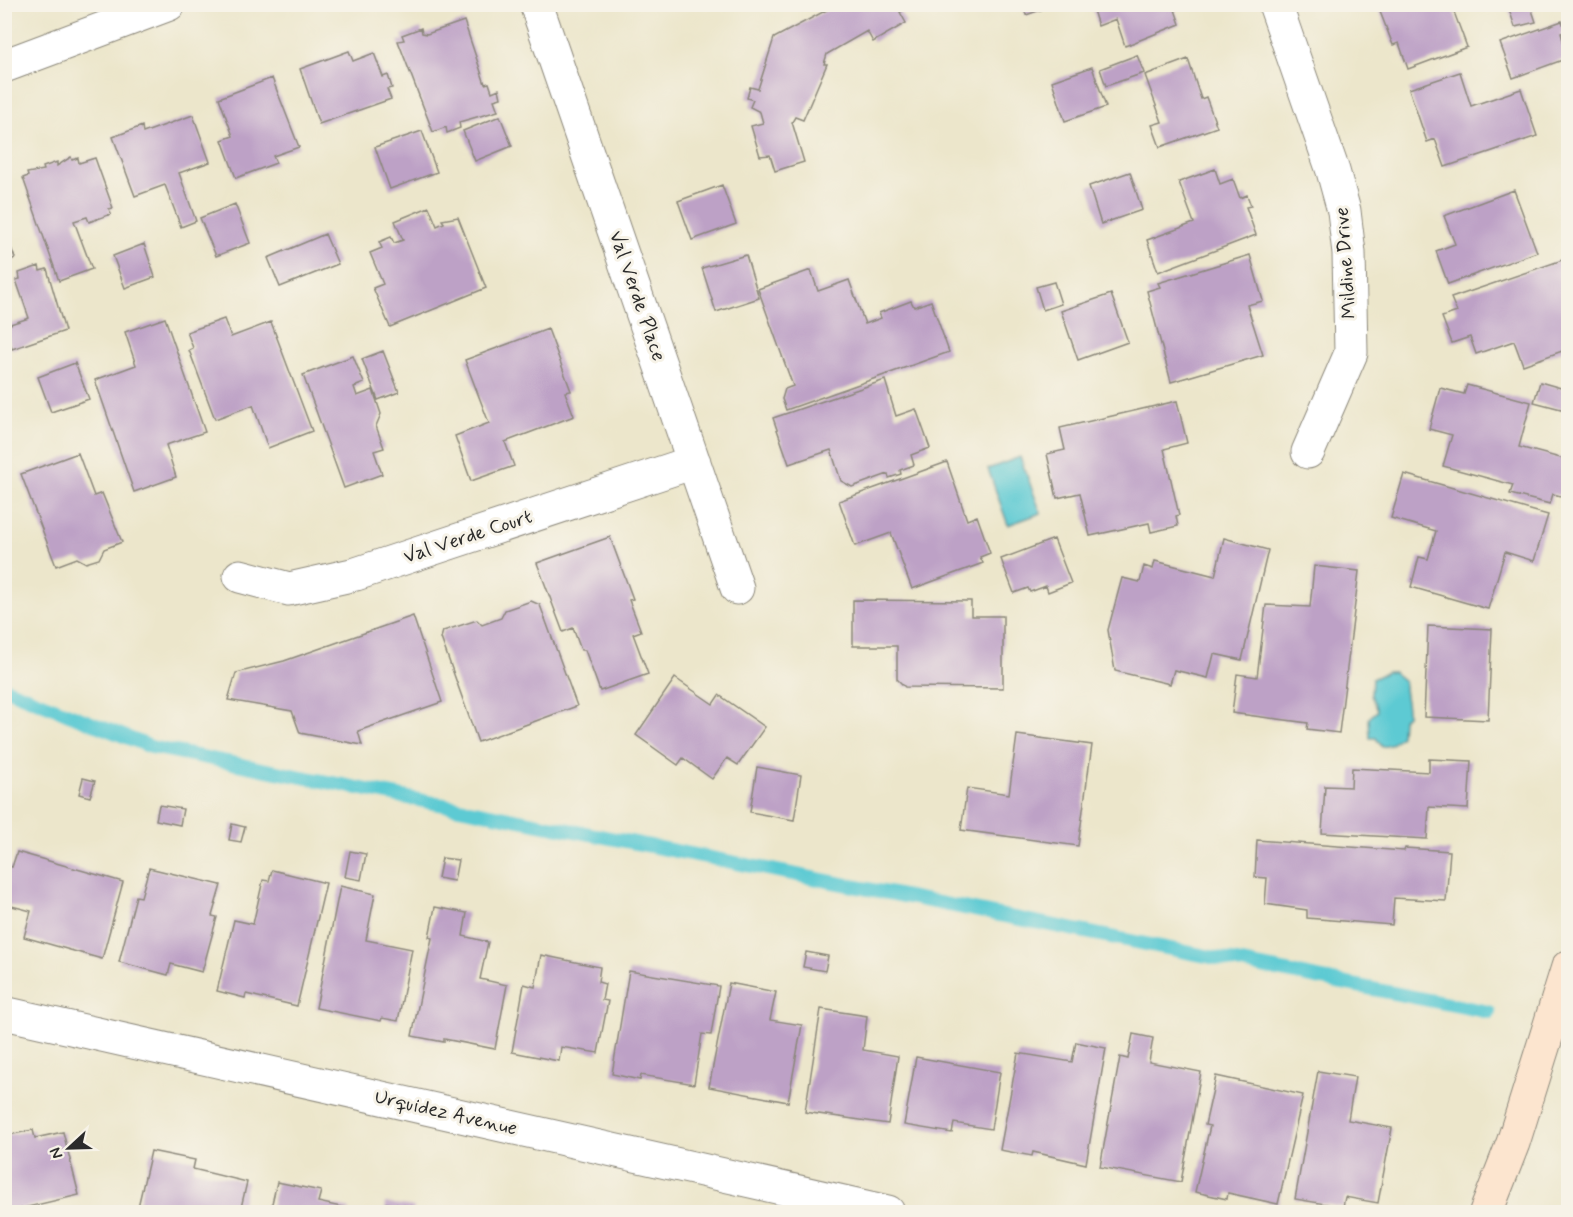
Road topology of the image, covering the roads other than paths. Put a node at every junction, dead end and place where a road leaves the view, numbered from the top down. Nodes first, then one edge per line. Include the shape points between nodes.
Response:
1 (169, 4) edge
2 (536, 4) edge
3 (1275, 4) edge
4 (4, 66) edge
5 (1308, 452) dead end
6 (694, 462) junction
7 (240, 576) dead end
8 (737, 588) dead end
9 (1569, 968) edge
10 (4, 1013) edge
11 (888, 1212) edge
12 (1486, 1212) edge

1 - 4 street
2 - 6 street, Val Verde Place
3 - 5 street, Mildine Drive via 1333,171 1344,211 1349,253 1351,353
6 - 7 street, Val Verde Court via 356,574 289,589
6 - 8 street, Val Verde Place
9 - 12 main road via 1514,1143
10 - 11 street, Urquidez Avenue

